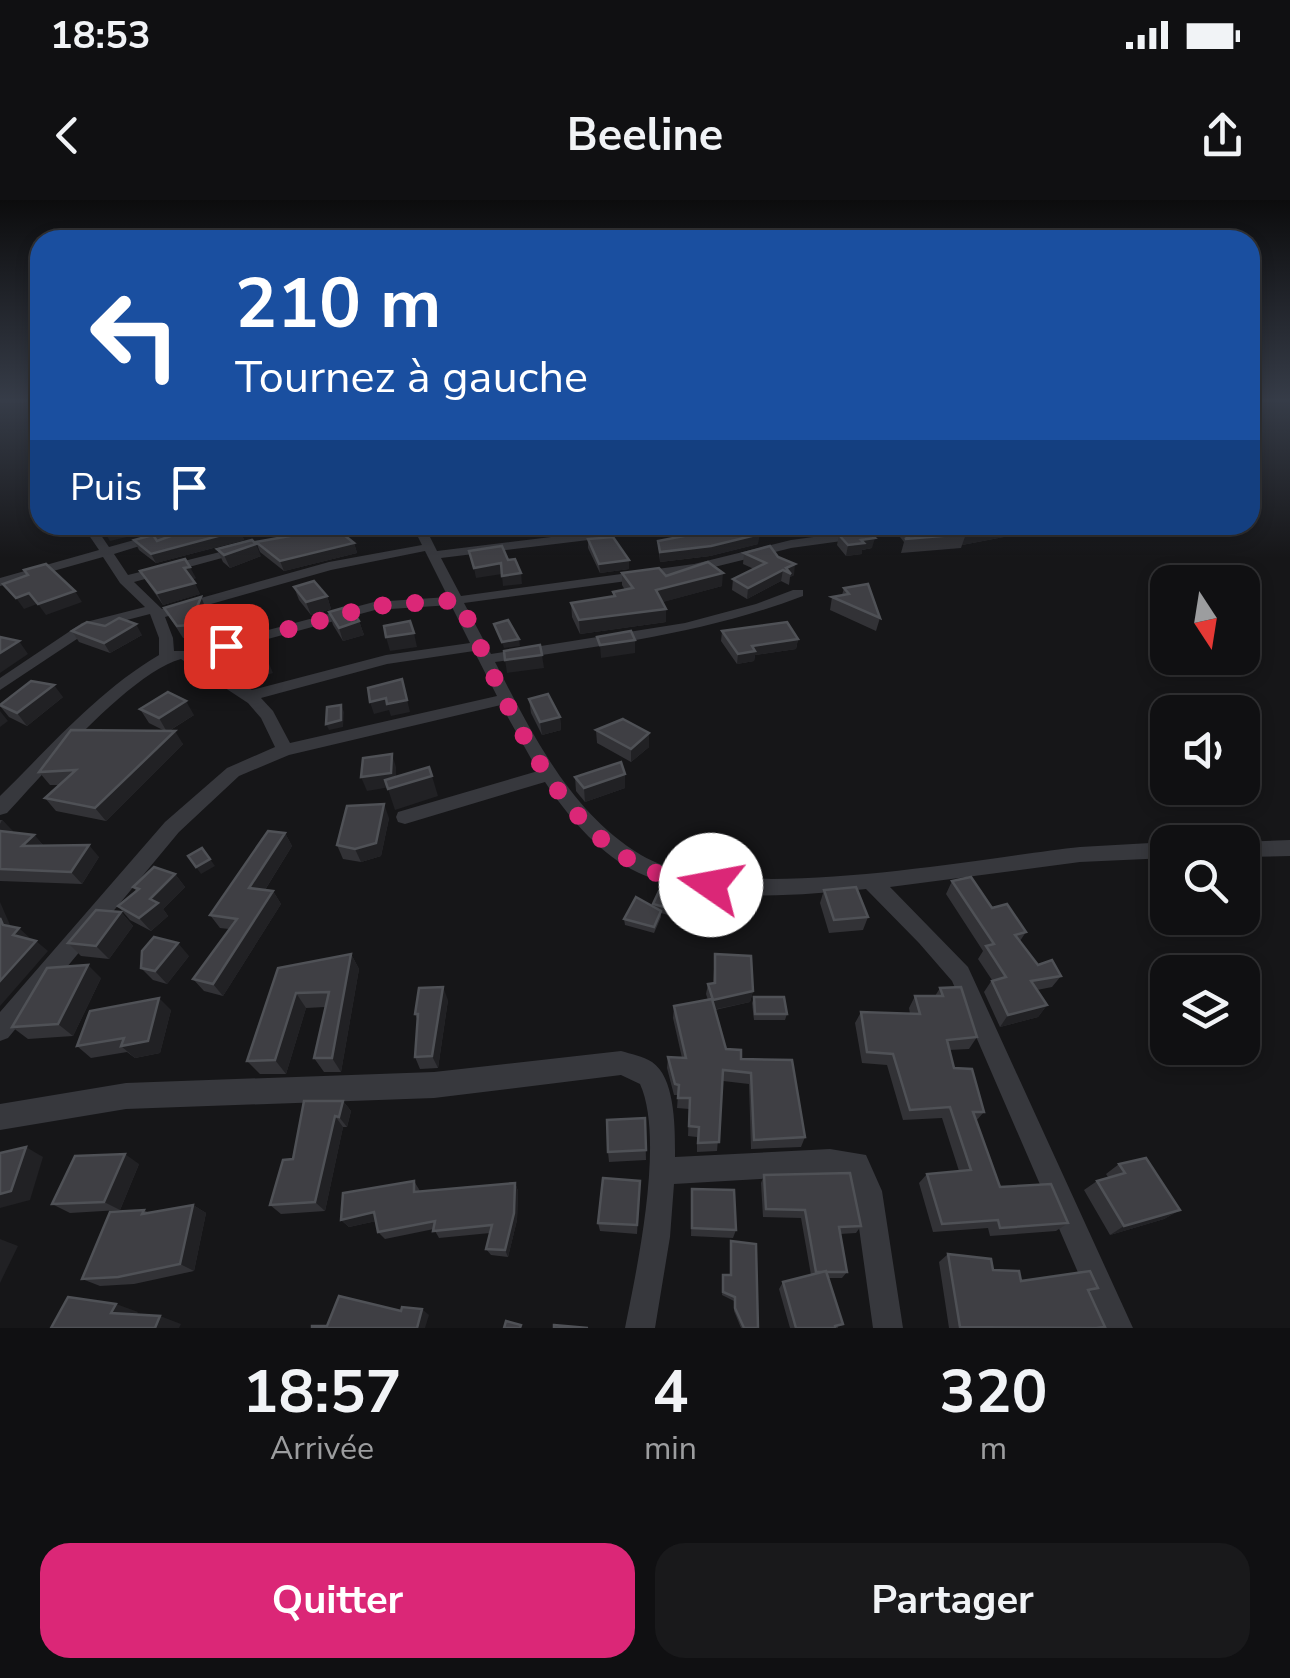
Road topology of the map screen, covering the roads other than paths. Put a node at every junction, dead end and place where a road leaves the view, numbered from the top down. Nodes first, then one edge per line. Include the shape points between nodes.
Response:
1 (95, 535) edge
2 (164, 535) edge
3 (423, 535) edge
4 (584, 535) edge
5 (857, 535) edge
6 (262, 543) edge
7 (106, 551) junction
8 (432, 551) junction
9 (124, 580) junction
10 (0, 582) edge
11 (798, 593) dead end
12 (459, 600) junction
13 (157, 612) junction
14 (484, 652) junction
15 (167, 656) junction
16 (189, 656) junction
17 (0, 685) edge
18 (253, 696) junction
19 (506, 699) junction
20 (286, 750) junction
21 (547, 775) junction
22 (0, 808) edge
23 (405, 817) dead end
24 (1260, 848) edge
25 (1290, 848) edge
26 (1150, 851) edge
27 (871, 881) junction
28 (0, 1030) edge
29 (0, 1117) edge
30 (660, 1171) junction
31 (640, 1328) edge
32 (888, 1328) edge
33 (1118, 1328) edge

1 - 7 street
2 - 7 street
3 - 8 street
4 - 8 street
5 - 12 street via 694,568
6 - 9 street
7 - 9 street
7 - 10 street
8 - 12 street
8 - 13 street via 330,566
9 - 13 street
11 - 14 street via 688,626
12 - 14 street
12 - 16 street via 374,606
13 - 15 street
13 - 17 street via 86,626
14 - 18 street via 386,660
14 - 19 street
15 - 16 street
15 - 22 street via 116,694
16 - 18 street
18 - 20 street
19 - 20 street
19 - 21 street
20 - 28 street via 233,772 206,793
21 - 23 street
21 - 27 street via 591,829 665,876 711,885
24 - 25 street
26 - 27 street
27 - 33 street via 960,974
29 - 30 street via 126,1096 434,1085 620,1063 647,1072 658,1093
30 - 31 street
30 - 32 street via 856,1165 868,1191

